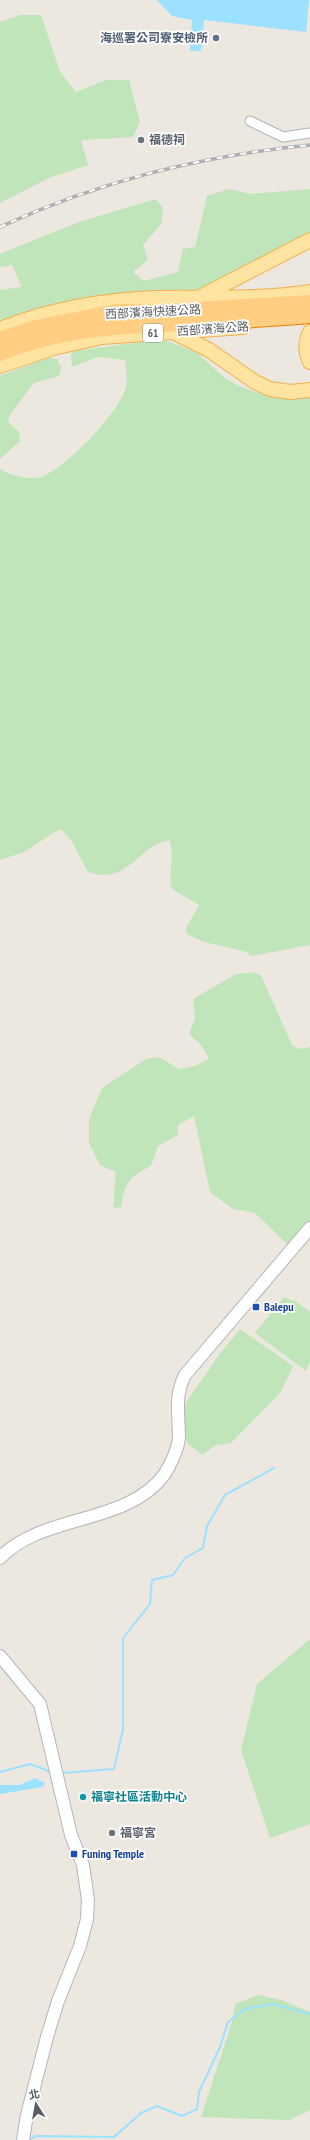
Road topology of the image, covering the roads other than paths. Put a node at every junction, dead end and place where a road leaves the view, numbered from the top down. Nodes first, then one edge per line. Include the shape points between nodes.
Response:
1 (250, 121) dead end
2 (310, 133) edge
3 (310, 240) edge
4 (310, 292) edge
5 (197, 299) junction
6 (310, 303) edge
7 (310, 315) edge
8 (310, 322) edge
9 (0, 329) edge
10 (172, 332) junction
11 (310, 332) edge
12 (0, 340) edge
13 (0, 353) edge
14 (310, 362) edge
15 (0, 366) edge
16 (310, 390) edge
17 (310, 1228) edge
18 (0, 1558) edge
19 (0, 1656) edge
20 (23, 2140) edge

1 - 2 street via 283,137
3 - 5 main road
4 - 5 main road via 278,297
5 - 9 main road via 154,298 100,304 54,312
6 - 12 highway, 西部濱海快速公路 / 61 via 165,312 117,312 35,328
7 - 13 highway, 西部濱海快速公路 / 61 via 235,321 115,325 59,335
8 - 10 main road, 西部濱海公路 / 61
10 - 15 main road, 西部濱海公路 / 61 via 102,337 53,348
10 - 16 main road via 208,350 255,382 270,389 290,392
11 - 14 main road via 306,350
17 - 18 main road via 185,1375 178,1394 179,1440 163,1475 131,1501 105,1513 23,1540
19 - 20 main road via 40,1704 70,1835 83,1865 88,1900 80,1946 58,2001 27,2115

